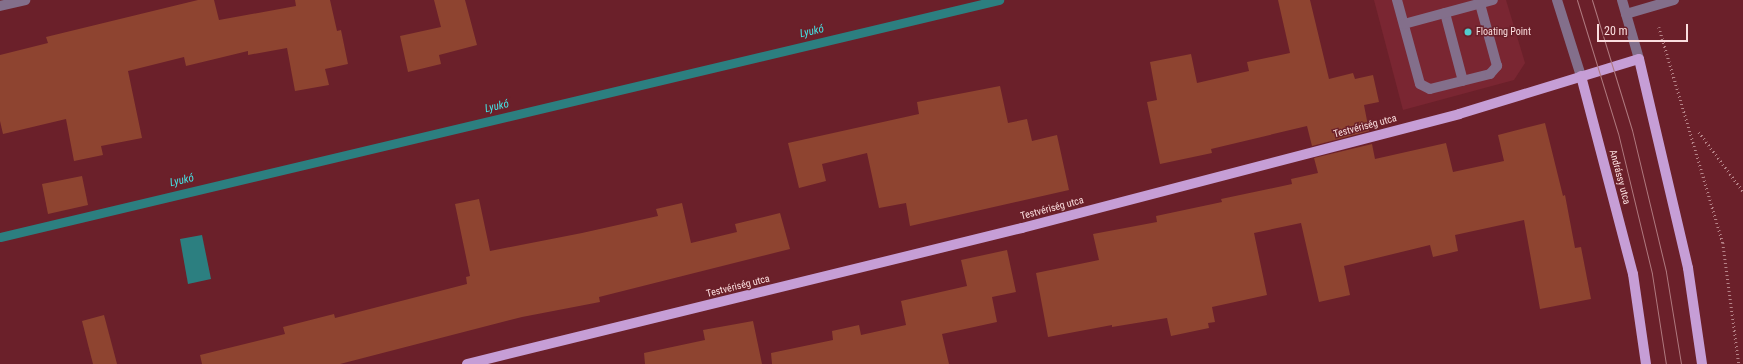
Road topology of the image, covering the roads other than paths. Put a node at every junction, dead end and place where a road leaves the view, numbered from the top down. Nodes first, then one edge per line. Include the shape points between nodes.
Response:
1 (25, 0) edge
2 (1397, 0) edge
3 (1493, 0) edge
4 (1557, 0) edge
5 (1622, 0) edge
6 (1674, 0) edge
7 (1480, 4) junction
8 (0, 6) edge
9 (1445, 13) junction
10 (1626, 14) junction
11 (1404, 24) junction
12 (1639, 59) junction
13 (1581, 76) junction
14 (1463, 81) junction
15 (467, 364) edge
16 (1646, 364) edge
17 (1702, 364) edge

1 - 8 street
2 - 11 street
3 - 7 street
4 - 13 street, Andrássy utca
5 - 10 street
6 - 10 street
7 - 9 street
7 - 14 street via 1498,66 1490,74
9 - 11 street
9 - 14 street
10 - 12 street
11 - 14 street via 1420,84 1430,89
12 - 13 main road, Testvériség utca
12 - 17 main road via 1688,268
13 - 15 main road, Testvériség utca via 1459,114 1022,228
13 - 16 main road, Andrássy utca via 1633,274

